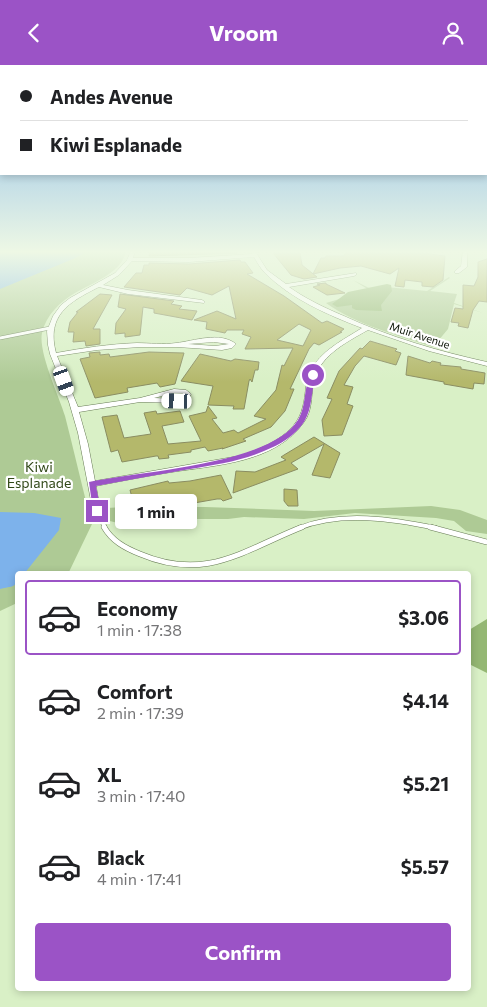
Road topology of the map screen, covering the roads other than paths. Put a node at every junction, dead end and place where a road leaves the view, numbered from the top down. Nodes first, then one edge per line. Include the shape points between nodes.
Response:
1 (82, 295) edge
2 (148, 295) edge
3 (301, 295) edge
4 (202, 303) dead end
5 (50, 328) junction
6 (367, 328) junction
7 (0, 338) edge
8 (176, 345) junction
9 (54, 355) junction
10 (487, 364) edge
11 (140, 400) junction
12 (75, 410) junction
13 (92, 484) junction
14 (95, 504) joint
15 (487, 542) edge

1 - 5 street via 64,306
2 - 4 street
3 - 6 street, Muir Avenue via 327,311
5 - 7 lane
5 - 9 street
6 - 10 street, Muir Avenue via 430,350
6 - 13 street via 322,359 310,383 309,402 300,422 290,434 275,443 260,451 219,462
8 - 8 street via 199,341 233,344 225,348
8 - 9 street via 112,346
9 - 12 street
11 - 11 street via 174,391 188,394 186,399 177,401
11 - 12 street
12 - 13 street
13 - 14 street
14 - 15 lane via 102,525 113,540 134,552 175,565 225,562 302,526 333,519 414,525

